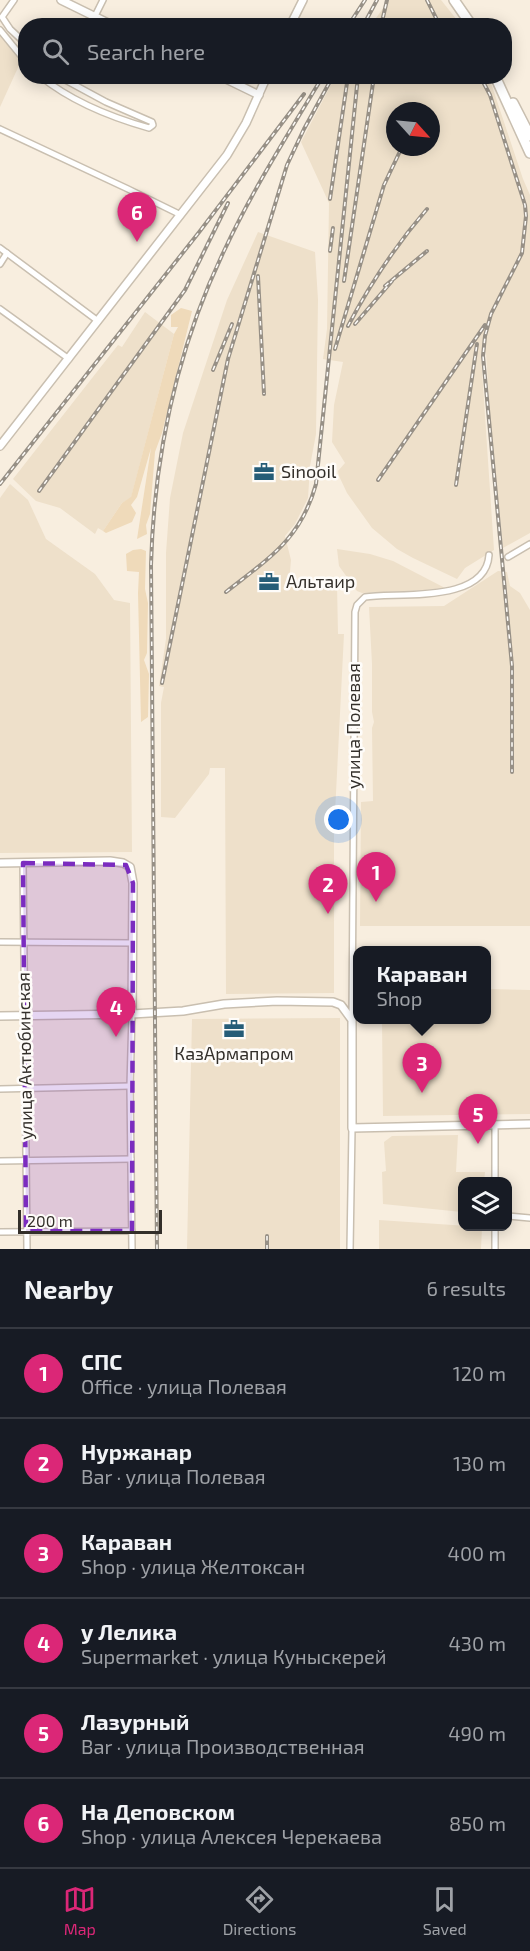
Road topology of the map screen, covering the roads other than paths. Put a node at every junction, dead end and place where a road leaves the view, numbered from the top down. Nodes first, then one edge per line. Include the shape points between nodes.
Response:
1 (15, 0) edge
2 (62, 0) edge
3 (103, 0) edge
4 (303, 0) edge
5 (454, 0) edge
6 (460, 0) edge
7 (95, 16) junction
8 (99, 18) edge
9 (294, 18) edge
10 (466, 18) edge
11 (472, 18) edge
12 (0, 30) edge
13 (18, 36) edge
14 (18, 52) edge
15 (50, 84) edge
16 (73, 84) edge
17 (236, 84) edge
18 (264, 84) edge
19 (499, 84) edge
20 (504, 84) edge
21 (259, 95) junction
22 (511, 107) junction
23 (0, 129) edge
24 (529, 133) edge
25 (530, 153) edge
26 (181, 215) junction
27 (0, 248) edge
28 (7, 254) junction
29 (0, 264) edge
30 (0, 309) edge
31 (98, 321) junction
32 (69, 359) junction
33 (0, 446) edge
34 (530, 544) edge
35 (489, 555) dead end
36 (508, 557) dead end
37 (0, 863) edge
38 (23, 863) junction
39 (0, 942) edge
40 (24, 942) junction
41 (133, 943) junction
42 (132, 1014) junction
43 (0, 1016) edge
44 (24, 1016) junction
45 (352, 1020) junction
46 (130, 1086) junction
47 (0, 1089) edge
48 (25, 1089) junction
49 (530, 1124) edge
50 (495, 1125) junction
51 (352, 1128) junction
52 (131, 1159) junction
53 (0, 1161) edge
54 (26, 1161) junction
55 (495, 1177) edge
56 (512, 1216) edge
57 (530, 1218) edge
58 (26, 1231) junction
59 (132, 1231) junction
60 (495, 1231) edge
61 (0, 1232) edge
62 (27, 1249) edge
63 (132, 1249) edge
64 (350, 1249) edge
65 (495, 1249) edge

1 - 13 street via 2,17
2 - 7 street
3 - 7 street
4 - 9 street
5 - 10 main road
6 - 11 main road
7 - 8 street
12 - 14 street
15 - 16 street via 104,114 153,126 152,122
17 - 21 street
18 - 21 street
19 - 22 main road
20 - 22 main road
21 - 26 street via 227,155
22 - 24 main road
22 - 25 main road
23 - 26 street
26 - 31 street
27 - 28 street
28 - 29 street
28 - 31 street
30 - 32 street
31 - 32 street
32 - 33 street
34 - 36 street
35 - 45 street, улица Полевая via 482,575 461,587 446,592 365,597 357,605
37 - 38 street
38 - 40 street, улица Актюбинская
38 - 41 street via 126,865 132,873
39 - 40 street
40 - 41 street
40 - 44 street, улица Актюбинская
41 - 42 street
42 - 44 street
42 - 45 street via 224,1004 315,1001 341,1005
42 - 46 street
43 - 44 street
44 - 48 street, улица Актюбинская
45 - 51 street
46 - 48 street
46 - 52 street
47 - 48 street
48 - 54 street, улица Актюбинская
49 - 50 street
50 - 51 street
50 - 55 street
51 - 64 street
52 - 54 street
52 - 59 street
53 - 54 street
54 - 58 street, улица Актюбинская
56 - 57 street
58 - 59 street
58 - 61 street
58 - 62 street, улица Актюбинская
59 - 63 street
60 - 65 street

